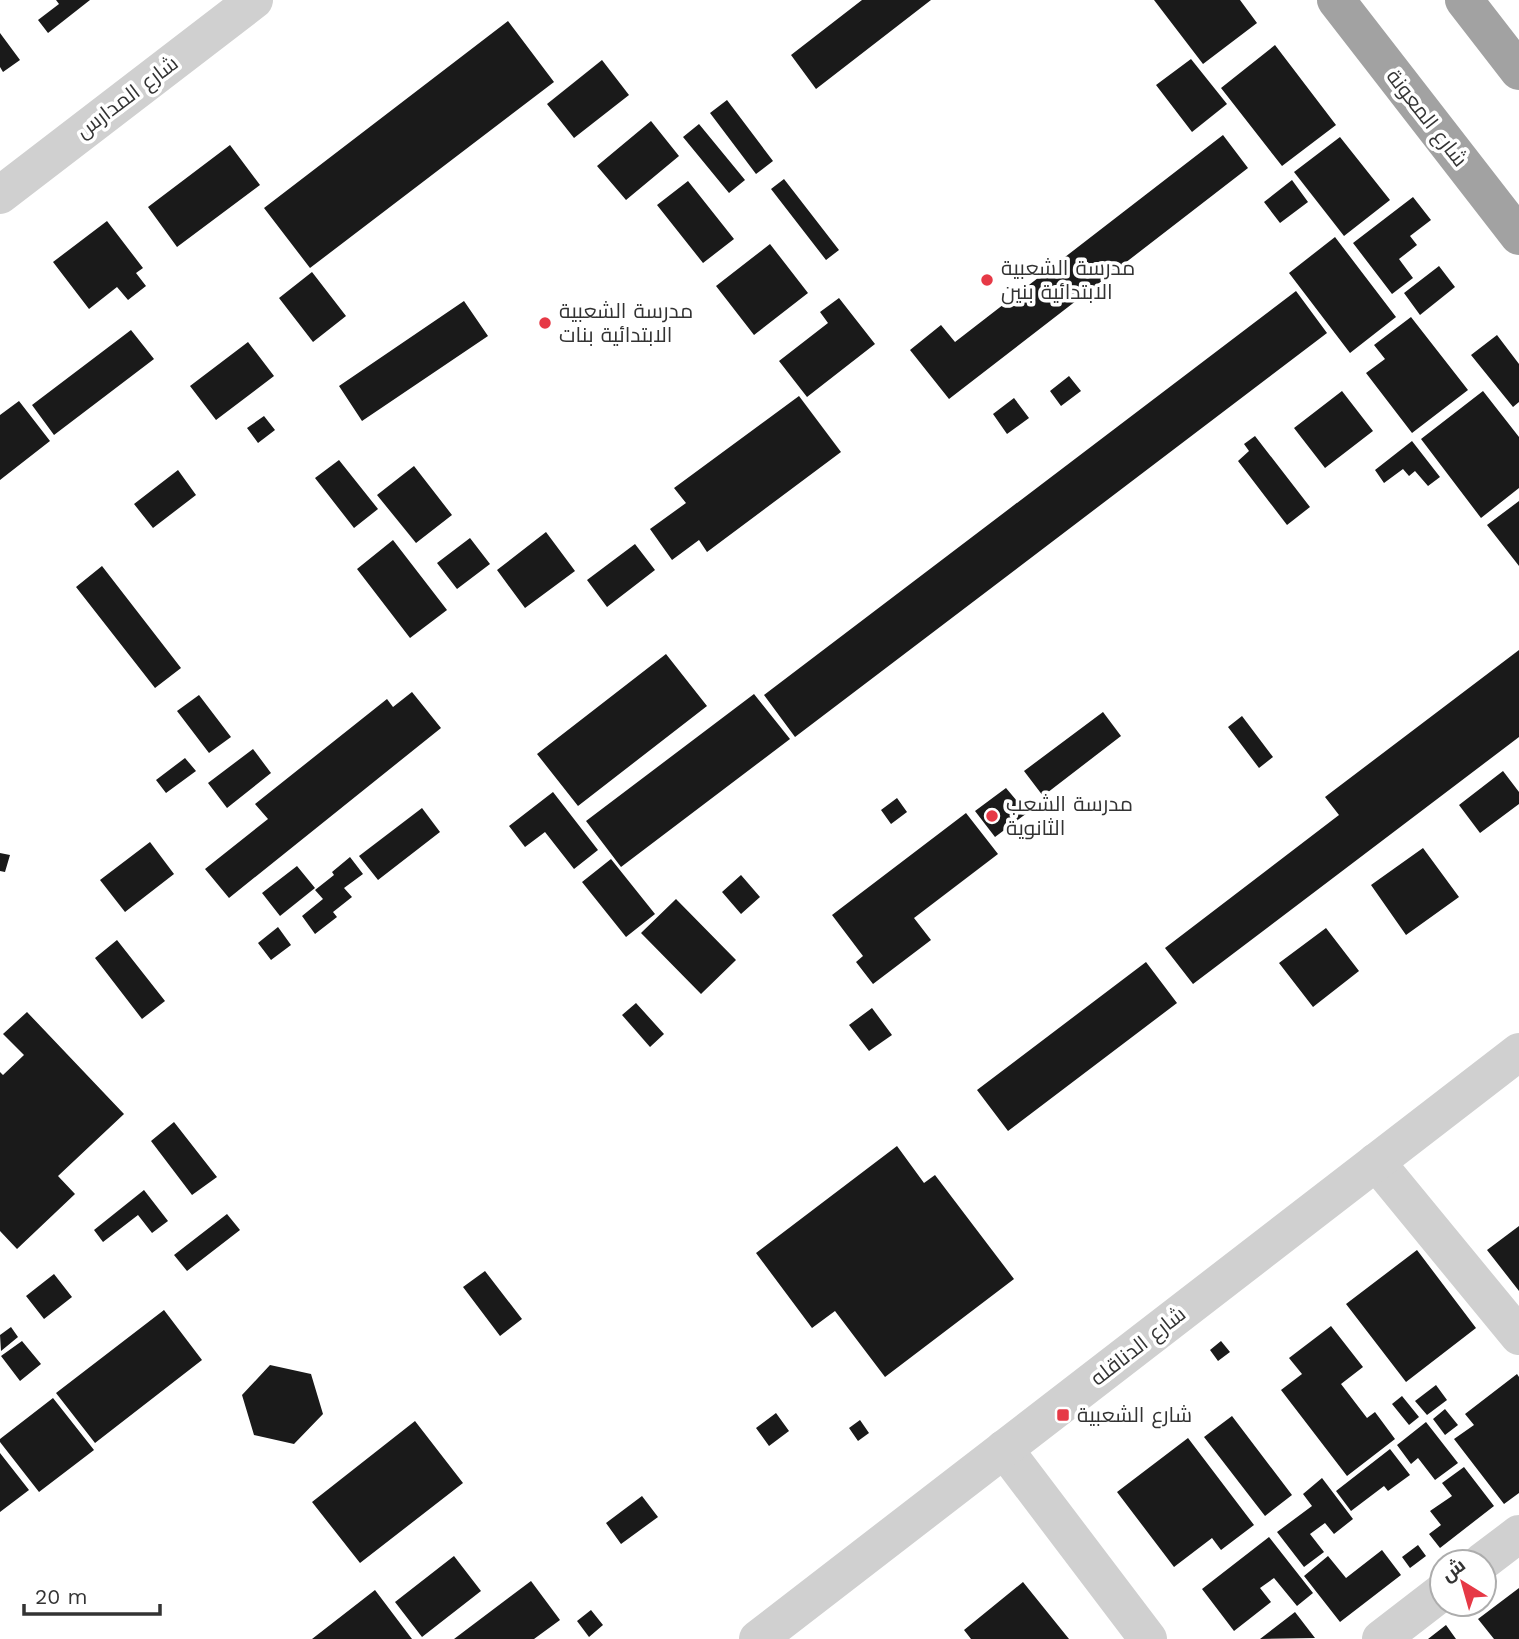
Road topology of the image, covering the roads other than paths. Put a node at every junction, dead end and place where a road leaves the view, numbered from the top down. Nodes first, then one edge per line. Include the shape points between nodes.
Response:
1 (254, 0) edge
2 (1336, 0) edge
3 (1464, 0) edge
4 (1519, 71) edge
5 (0, 195) edge
6 (1519, 236) edge
7 (1519, 1052) edge
8 (1376, 1162) junction
9 (1519, 1336) edge
10 (1004, 1450) junction
11 (1519, 1534) edge
12 (1498, 1550) edge
13 (1428, 1603) edge
14 (758, 1639) edge
15 (1148, 1639) edge
16 (1381, 1639) edge

1 - 5 street, شارع المدارس
2 - 6 highway, شارع المعونة
3 - 4 highway
7 - 8 street, شارع الدناقله
8 - 9 street
8 - 10 street, شارع الدناقله
10 - 14 street, شارع الدناقله
10 - 15 street
11 - 12 street
13 - 16 street

